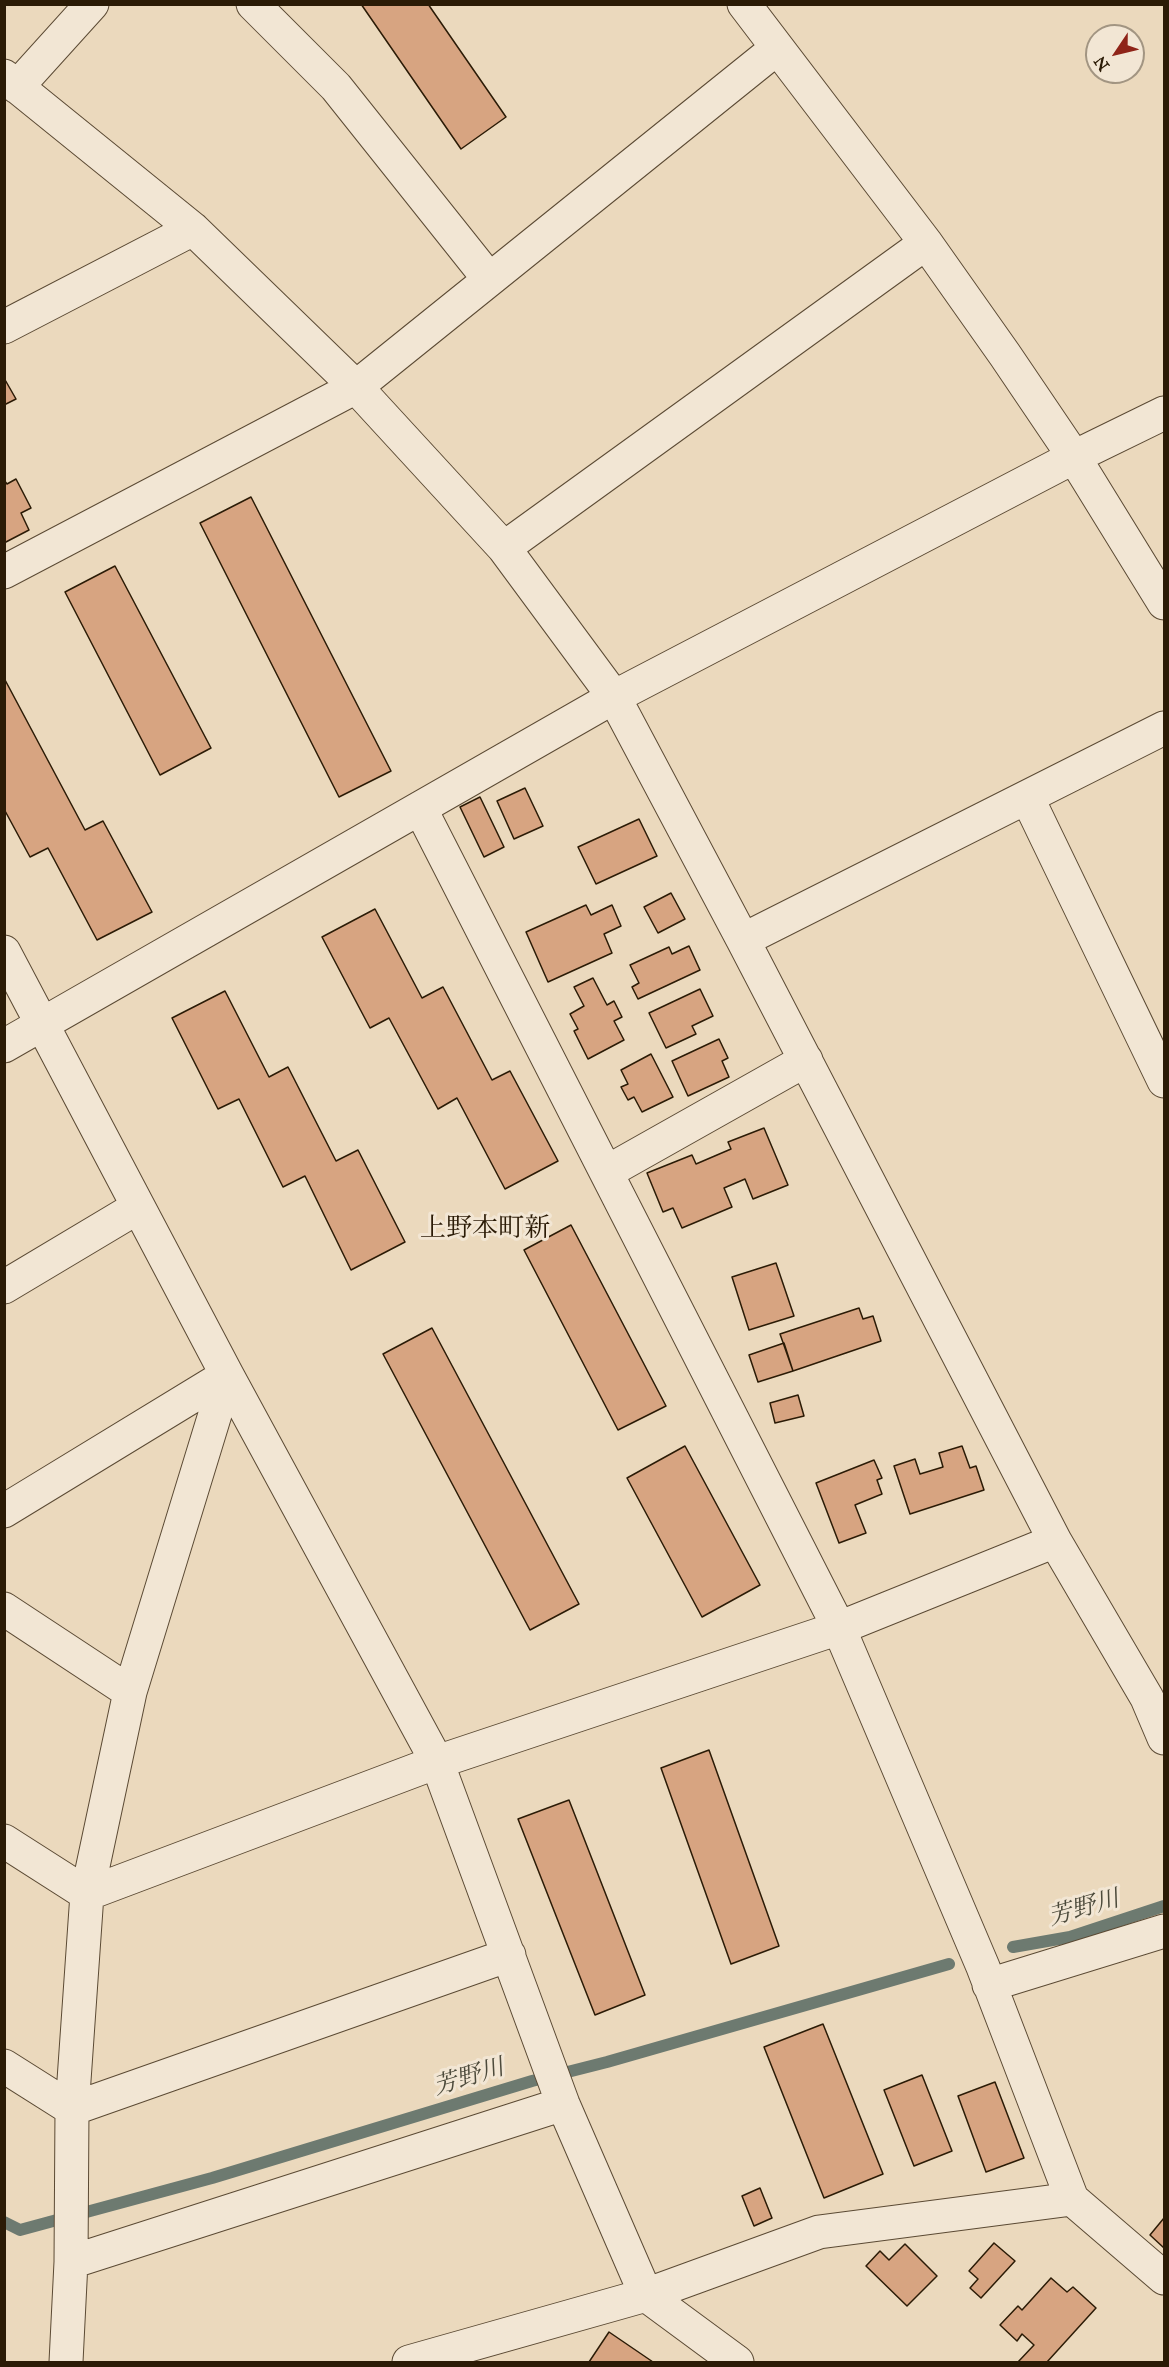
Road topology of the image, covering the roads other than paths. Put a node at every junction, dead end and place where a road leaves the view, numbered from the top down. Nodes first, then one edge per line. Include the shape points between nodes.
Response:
1 (92, 4) edge
2 (253, 4) edge
3 (744, 4) edge
4 (776, 49) junction
5 (11, 81) edge
6 (193, 229) junction
7 (926, 243) junction
8 (489, 279) junction
9 (4, 327) edge
10 (356, 387) junction
11 (1164, 413) edge
12 (1074, 457) junction
13 (504, 548) junction
14 (4, 572) edge
15 (1164, 603) edge
16 (614, 697) junction
17 (1164, 728) edge
18 (1028, 797) junction
19 (420, 808) junction
20 (743, 940) junction
21 (4, 952) edge
22 (42, 1025) junction
23 (4, 1046) edge
24 (806, 1060) junction
25 (1164, 1081) edge
26 (607, 1172) junction
27 (138, 1207) junction
28 (4, 1287) edge
29 (227, 1375) junction
30 (4, 1511) edge
31 (1055, 1541) junction
32 (4, 1609) edge
33 (839, 1628) junction
34 (130, 1692) junction
35 (1156, 1695) edge
36 (1164, 1738) edge
37 (437, 1762) junction
38 (4, 1841) edge
39 (87, 1894) junction
40 (1164, 1931) edge
41 (509, 1955) junction
42 (989, 1985) junction
43 (4, 2066) edge
44 (563, 2104) junction
45 (72, 2109) junction
46 (1072, 2199) junction
47 (71, 2262) junction
48 (1164, 2278) edge
49 (646, 2295) junction
50 (66, 2362) edge
51 (409, 2362) edge
52 (737, 2362) edge

1 - 5 street
2 - 8 street via 336,87
3 - 4 street
4 - 7 street
4 - 8 street
5 - 6 street
6 - 9 street
6 - 10 street
7 - 12 street
7 - 13 street
8 - 10 street
10 - 13 street
10 - 14 street
11 - 12 street
12 - 15 street
12 - 16 street
13 - 16 street
16 - 19 street
16 - 20 street
17 - 18 street
18 - 20 street
18 - 25 street
19 - 22 street
19 - 26 street
20 - 24 street
21 - 22 street
22 - 23 street
22 - 27 street
24 - 26 street
24 - 31 street
26 - 33 street
27 - 28 street
27 - 29 street
29 - 30 street
29 - 34 street
29 - 37 street
31 - 33 street
31 - 35 street
32 - 34 street
33 - 37 street
33 - 42 street
34 - 39 street
35 - 36 street
37 - 39 street
37 - 41 street
38 - 39 street
39 - 45 street
40 - 42 street
41 - 44 street
41 - 45 street
42 - 46 street
43 - 45 street
44 - 47 street
44 - 49 street
45 - 47 street
46 - 48 street
46 - 49 street via 819,2232
47 - 50 street
49 - 51 street
49 - 52 street

